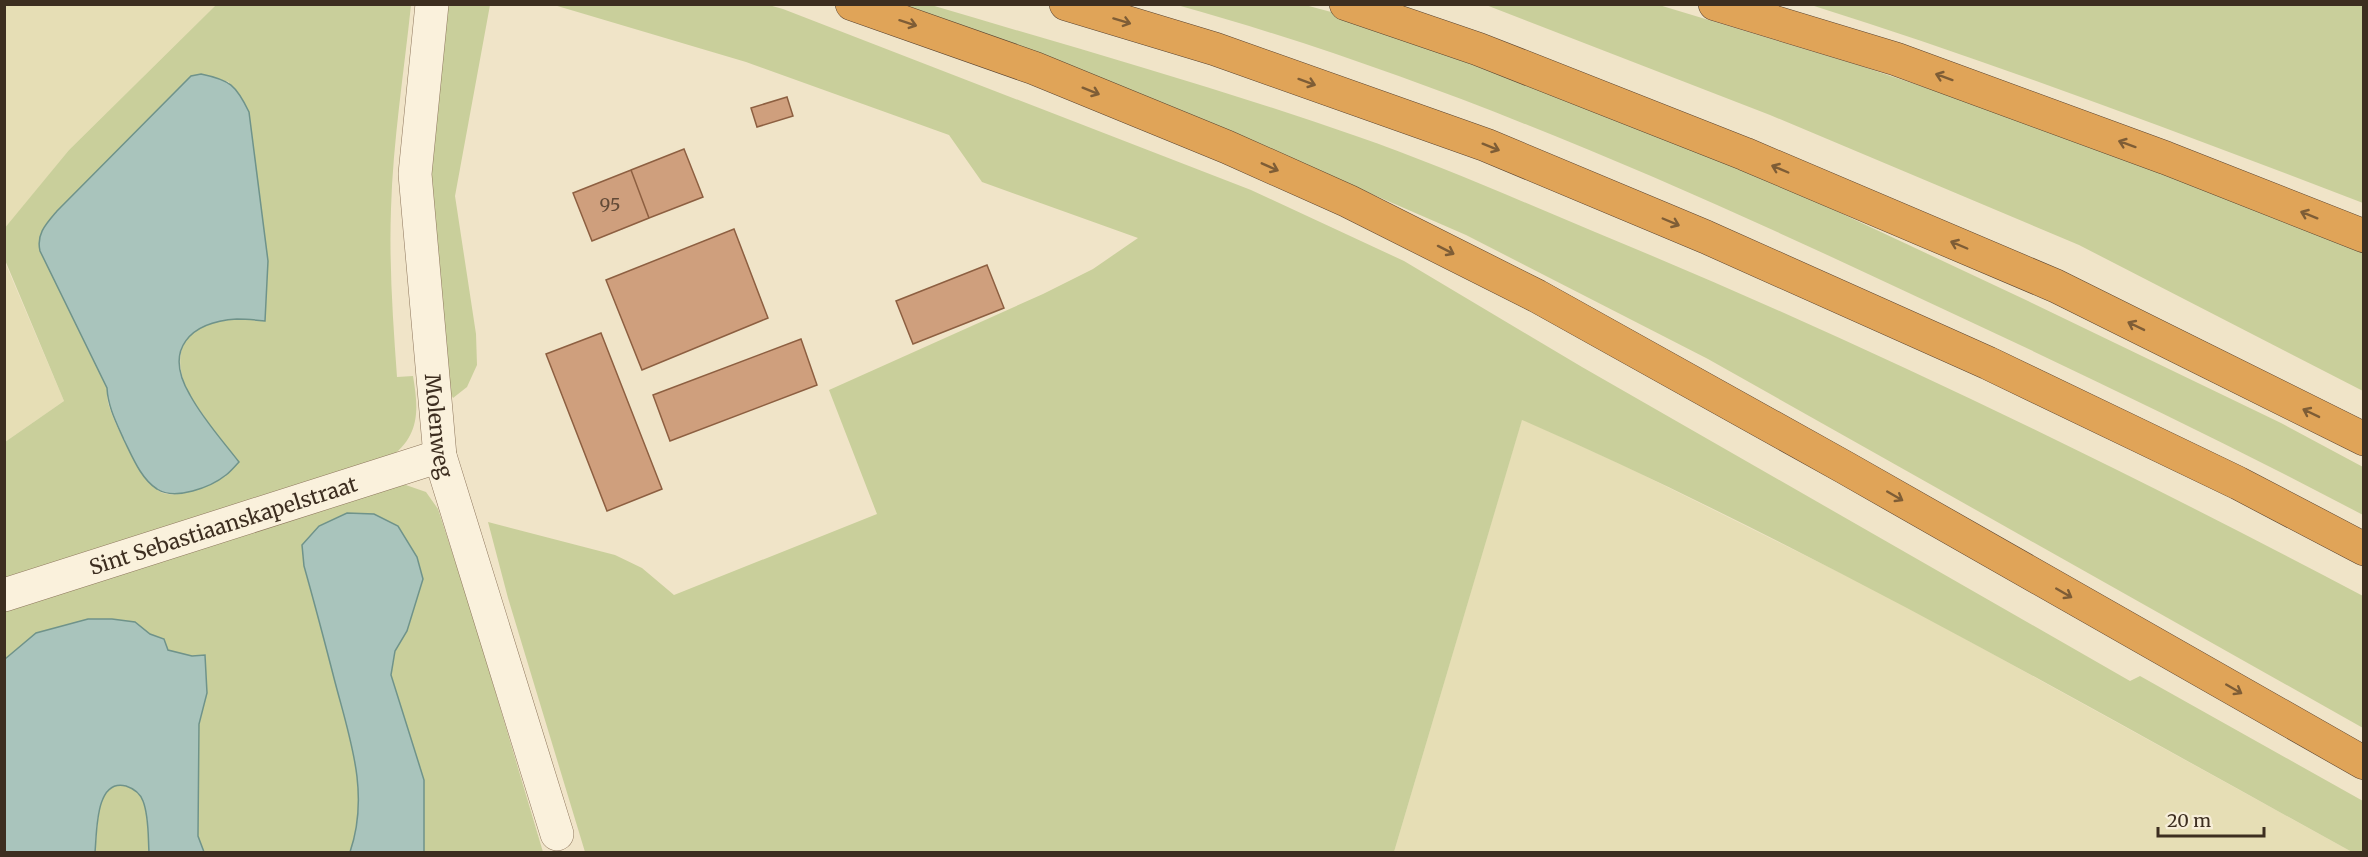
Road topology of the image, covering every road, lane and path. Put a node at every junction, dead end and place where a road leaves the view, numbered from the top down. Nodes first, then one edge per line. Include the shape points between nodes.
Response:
1 (432, 4) edge
2 (852, 4) edge
3 (1066, 4) edge
4 (1346, 4) edge
5 (1715, 4) edge
6 (2364, 236) edge
7 (2364, 438) edge
8 (440, 456) junction
9 (2364, 549) edge
10 (4, 595) edge
11 (2364, 763) edge
12 (557, 834) dead end

1 - 8 street, Molenweg via 416,174
2 -> 11 highway via 1034,68 1348,201 1537,296
3 -> 9 highway via 1215,49 1486,145 1695,232 1988,363 2238,483
7 -> 4 highway via 2034,277 1746,154 1478,49
6 -> 5 highway via 1896,59
8 - 10 street, Sint Sebastiaanskapelstraat
8 - 12 street, Molenweg

